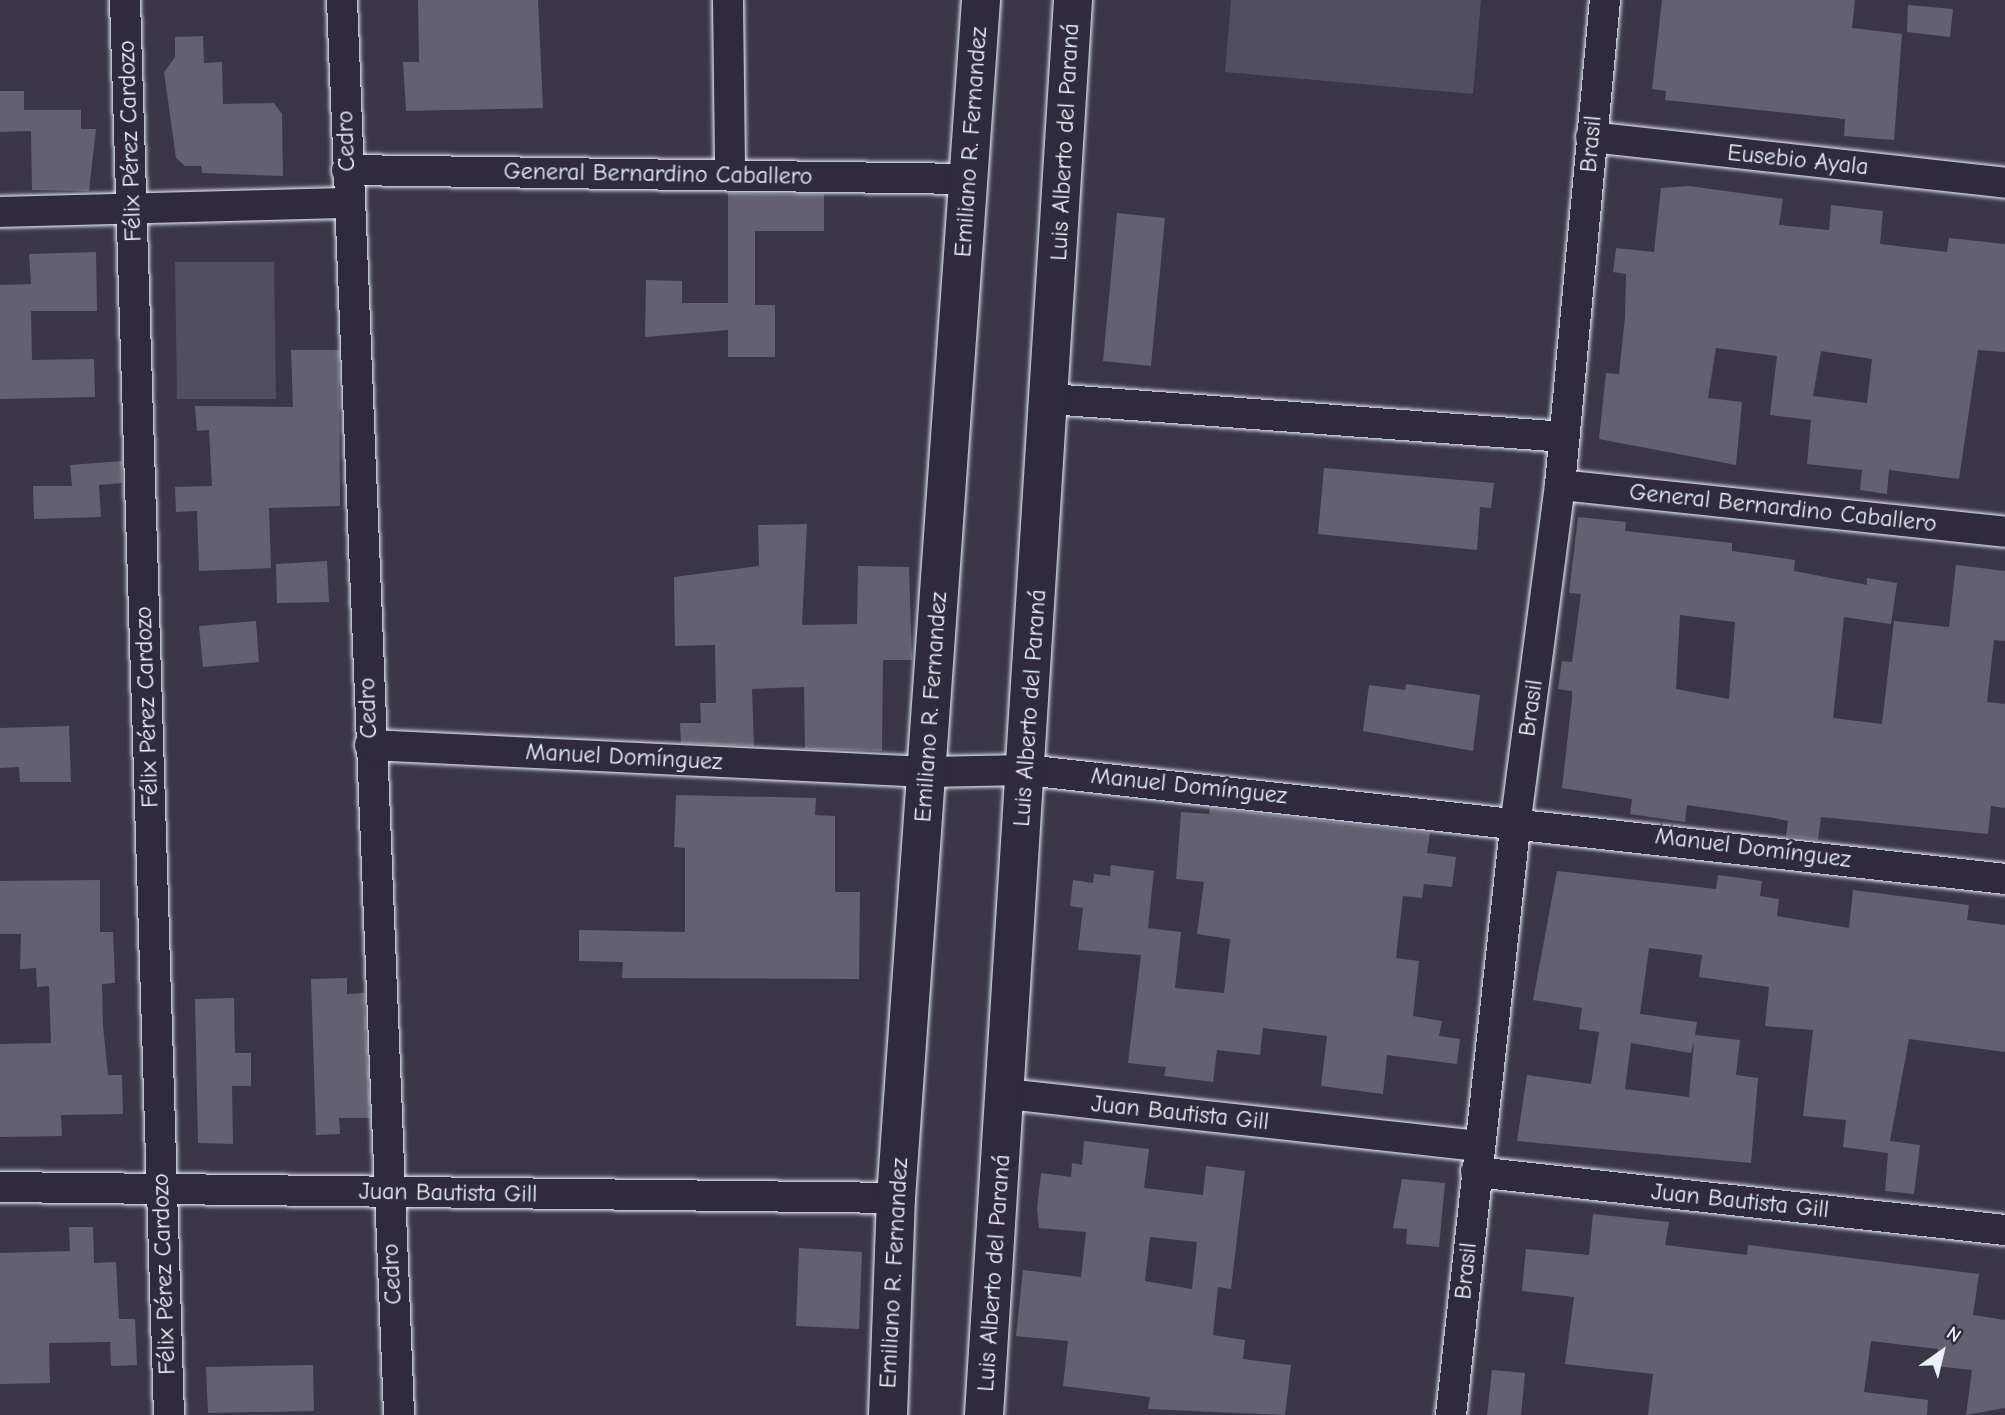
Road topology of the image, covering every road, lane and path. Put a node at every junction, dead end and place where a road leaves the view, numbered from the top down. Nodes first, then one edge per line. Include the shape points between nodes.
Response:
1 (125, 0) edge
2 (342, 0) edge
3 (727, 0) edge
4 (981, 0) edge
5 (1073, 0) edge
6 (1605, 0) edge
7 (1591, 137) junction
8 (347, 170) junction
9 (730, 176) junction
10 (969, 179) junction
11 (2005, 183) edge
12 (348, 203) junction
13 (132, 211) junction
14 (0, 212) edge
15 (1050, 399) junction
16 (1565, 437) junction
17 (1560, 485) junction
18 (2005, 532) edge
19 (370, 745) junction
20 (1026, 770) junction
21 (927, 772) junction
22 (1516, 819) junction
23 (2005, 879) edge
24 (1007, 1094) junction
25 (1477, 1159) junction
26 (0, 1187) edge
27 (162, 1188) junction
28 (388, 1192) junction
29 (896, 1198) junction
30 (2005, 1230) edge
31 (169, 1415) edge
32 (398, 1415) edge
33 (888, 1415) edge
34 (984, 1415) edge
35 (1451, 1415) edge

1 - 13 street, Félix Pérez Cardozo
2 - 8 street, Cedro
3 - 9 street
4 - 10 main road, Emiliano R. Fernandez
5 - 15 main road, Luis Alberto del Paraná
6 - 7 street, Brasil
7 - 11 street, Eusebio Ayala
7 - 16 street, Brasil
8 - 9 street, General Bernardino Caballero
8 - 12 street, Cedro
9 - 10 street, General Bernardino Caballero
10 - 21 main road, Emiliano R. Fernandez
12 - 13 street
12 - 19 street, Cedro
13 - 14 street
13 - 27 street, Félix Pérez Cardozo
15 - 16 street
15 - 20 main road, Luis Alberto del Paraná
16 - 17 street, Brasil
17 - 18 street, General Bernardino Caballero
17 - 22 street, Brasil
19 - 21 street, Manuel Domínguez
19 - 28 street, Cedro
20 - 21 street, Manuel Domínguez
20 - 22 street, Manuel Domínguez
20 - 24 main road, Luis Alberto del Paraná
21 - 29 main road, Emiliano R. Fernandez
22 - 23 street, Manuel Domínguez
22 - 25 street, Brasil
24 - 25 street, Juan Bautista Gill
24 - 34 main road, Luis Alberto del Paraná
25 - 30 street, Juan Bautista Gill
25 - 35 street, Brasil
26 - 27 street, Juan Bautista Gill
27 - 28 street, Juan Bautista Gill
27 - 31 street, Félix Pérez Cardozo
28 - 29 street, Juan Bautista Gill
28 - 32 street, Cedro
29 - 33 main road, Emiliano R. Fernandez

